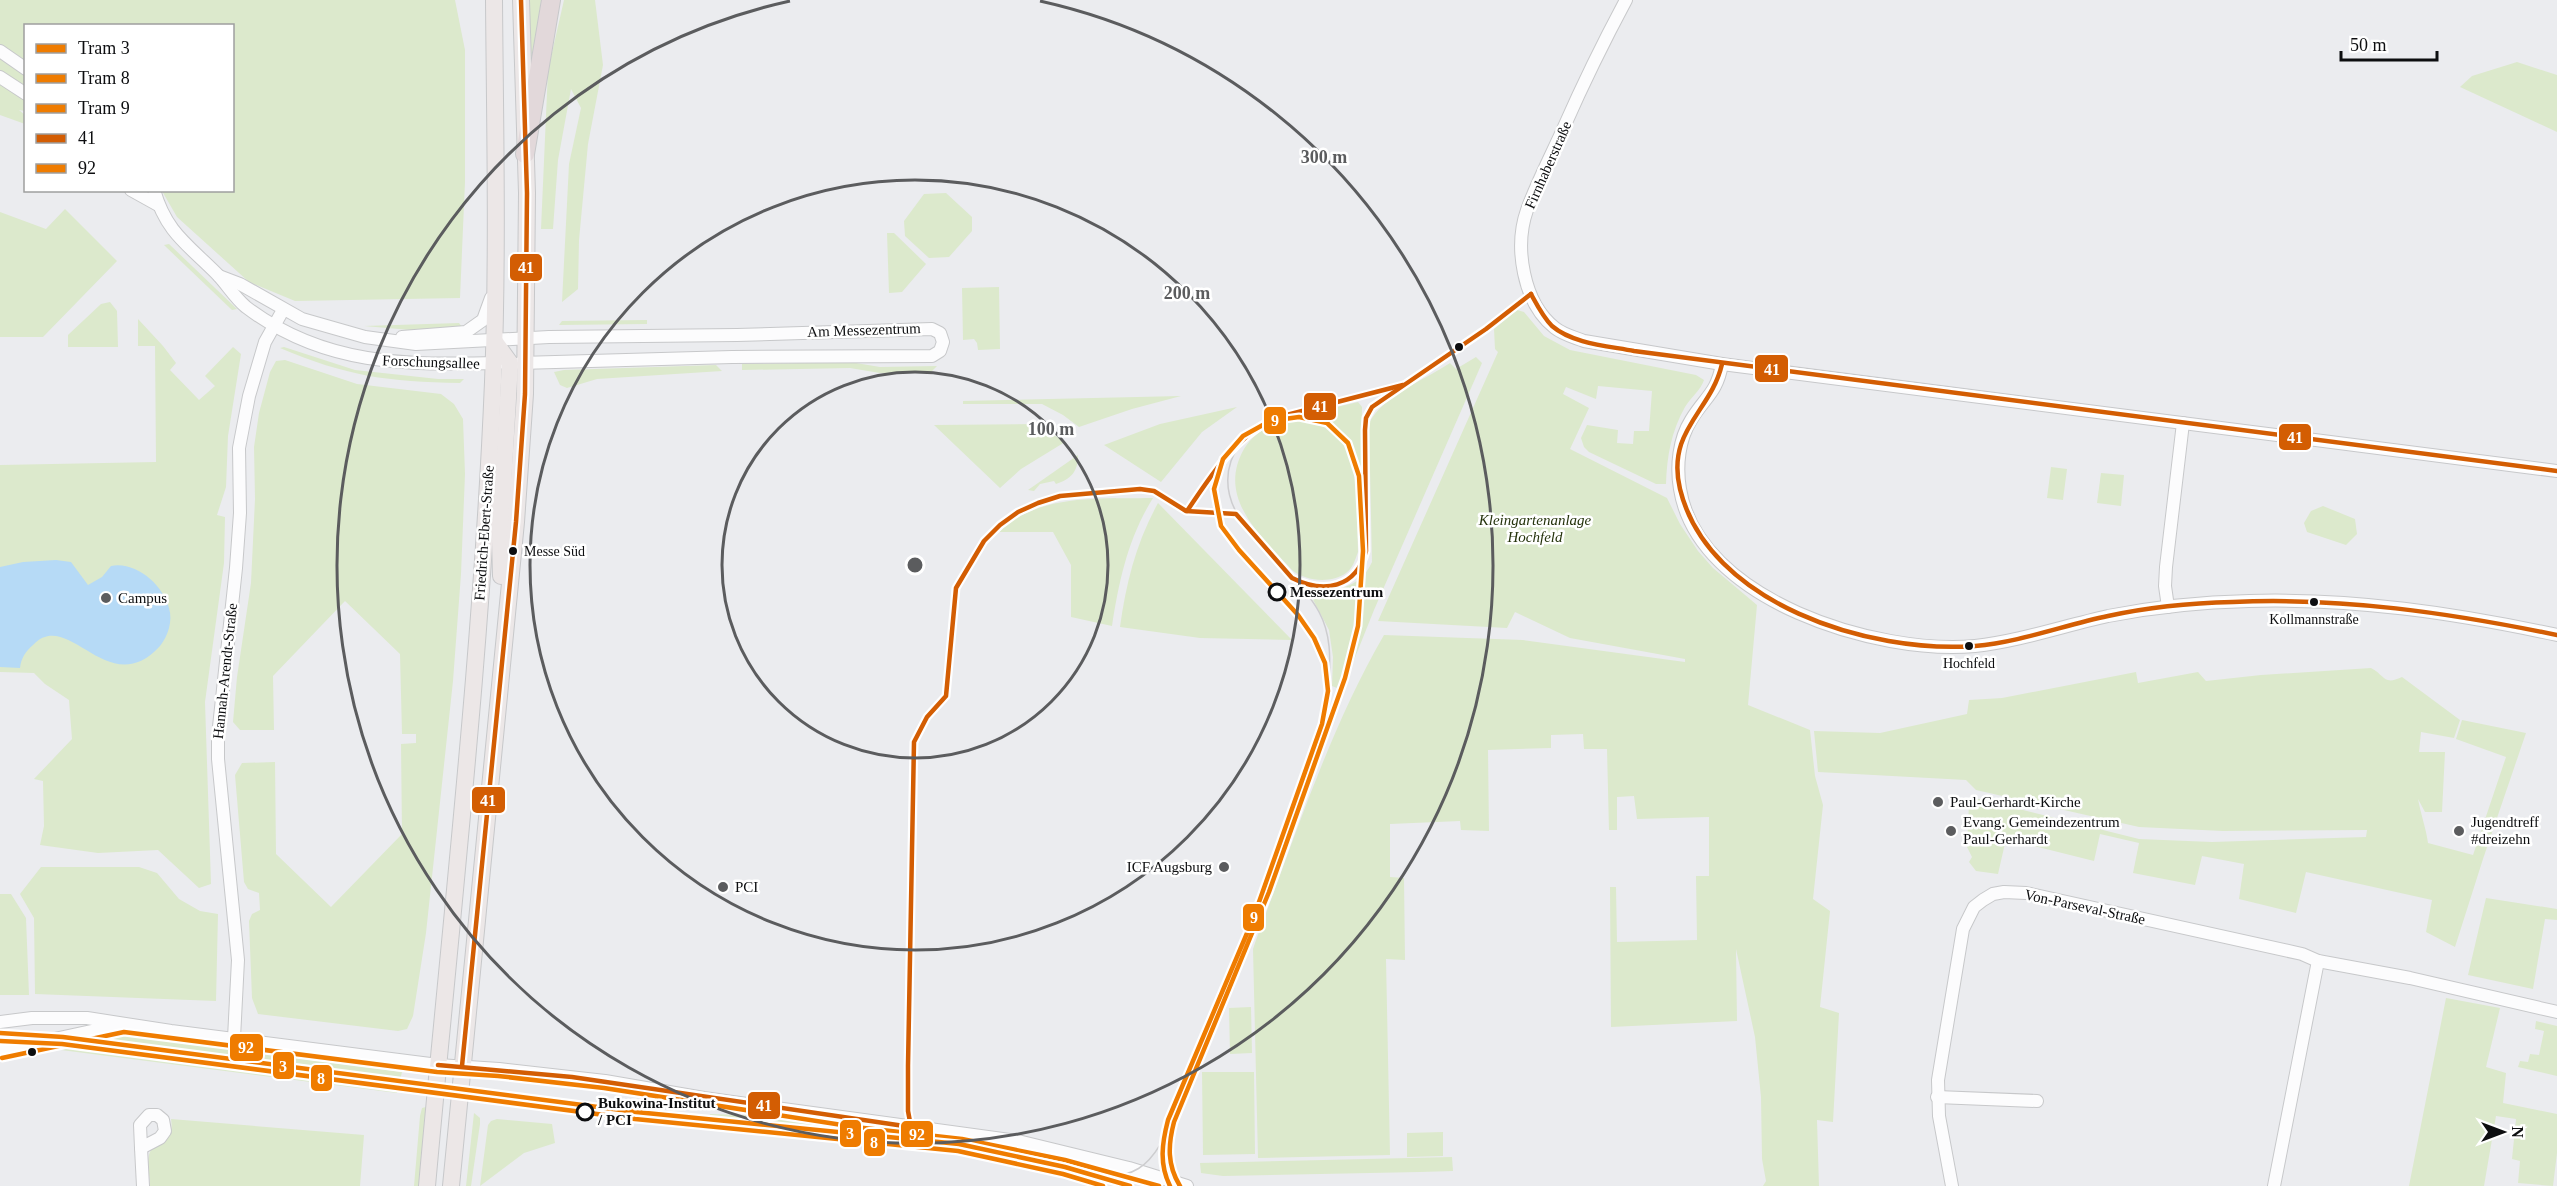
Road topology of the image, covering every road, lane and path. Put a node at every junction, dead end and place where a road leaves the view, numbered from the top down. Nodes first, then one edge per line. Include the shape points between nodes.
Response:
1 (494, 0) edge
2 (521, 0) edge
3 (551, 0) edge
4 (1626, 0) edge
5 (0, 51) edge
6 (24, 68) edge
7 (0, 77) edge
8 (24, 93) edge
9 (525, 154) junction
10 (135, 192) edge
11 (155, 192) edge
12 (158, 205) junction
13 (219, 276) junction
14 (496, 276) junction
15 (283, 310) junction
16 (274, 326) junction
17 (376, 339) junction
18 (526, 339) junction
19 (495, 342) junction
20 (510, 363) junction
21 (1722, 364) junction
22 (2183, 423) junction
23 (2557, 471) edge
24 (2168, 607) junction
25 (2557, 635) edge
26 (2318, 961) junction
27 (2557, 1012) edge
28 (0, 1022) edge
29 (124, 1024) junction
30 (234, 1038) junction
31 (0, 1050) edge
32 (438, 1065) junction
33 (462, 1066) junction
34 (1937, 1097) junction
35 (2037, 1101) dead end
36 (141, 1148) dead end
37 (144, 1186) edge
38 (427, 1186) edge
39 (451, 1186) edge
40 (1187, 1186) edge
41 (1952, 1186) edge
42 (2274, 1186) edge

1 - 14 main road, Friedrich-Ebert-Straße
2 - 9 main road, Friedrich-Ebert-Straße
3 - 9 highway
4 - 21 street, Firnhaberstraße via 1526,212 1523,273 1543,315 1567,335
5 - 6 street
7 - 8 street
9 - 18 main road, Friedrich-Ebert-Straße
10 - 12 street
11 - 12 street, Forschungsallee
12 - 13 street, Forschungsallee via 168,227
13 - 15 street, Forschungsallee
13 - 16 street, Forschungsallee via 245,306
14 - 17 street via 488,310 476,327 466,332
14 - 19 main road, Friedrich-Ebert-Straße
15 - 16 street, Hannah-Arendt-Straße
15 - 17 street, Forschungsallee via 311,322
16 - 20 street, Forschungsallee via 312,345 368,359 414,364
16 - 30 street, Hannah-Arendt-Straße via 265,342 249,396 239,448 239,524 218,736 238,960
17 - 19 street, Forschungsallee via 416,344
18 - 19 street, Am Messezentrum
18 - 20 main road, Friedrich-Ebert-Straße
18 - 20 street, Am Messezentrum via 932,329 940,333 944,342 932,356
19 - 20 main road, Friedrich-Ebert-Straße
20 - 32 main road, Friedrich-Ebert-Straße via 480,599
20 - 33 main road via 500,539 504,631
21 - 22 street, Firnhaberstraße
21 - 24 street via 1713,393 1696,412 1684,435 1678,468 1680,487 1689,516 1705,543 1734,574 1765,597 1871,638 1933,647 1996,643 2106,616
22 - 23 street, Firnhaberstraße
22 - 24 street via 2166,567
24 - 25 street via 2249,601 2354,603 2426,611
26 - 27 street, Von-Parseval-Straße
26 - 34 street, Von-Parseval-Straße via 2302,954 2026,893 1993,894 1974,907 1963,929
26 - 42 street
28 - 29 street via 78,1018
29 - 30 street
29 - 31 street
30 - 32 street
32 - 33 street
32 - 38 main road, Friedrich-Ebert-Straße
33 - 39 main road
33 - 40 street via 605,1081 991,1137 1068,1152
34 - 35 street
34 - 41 street, Von-Parseval-Straße
36 - 37 street

